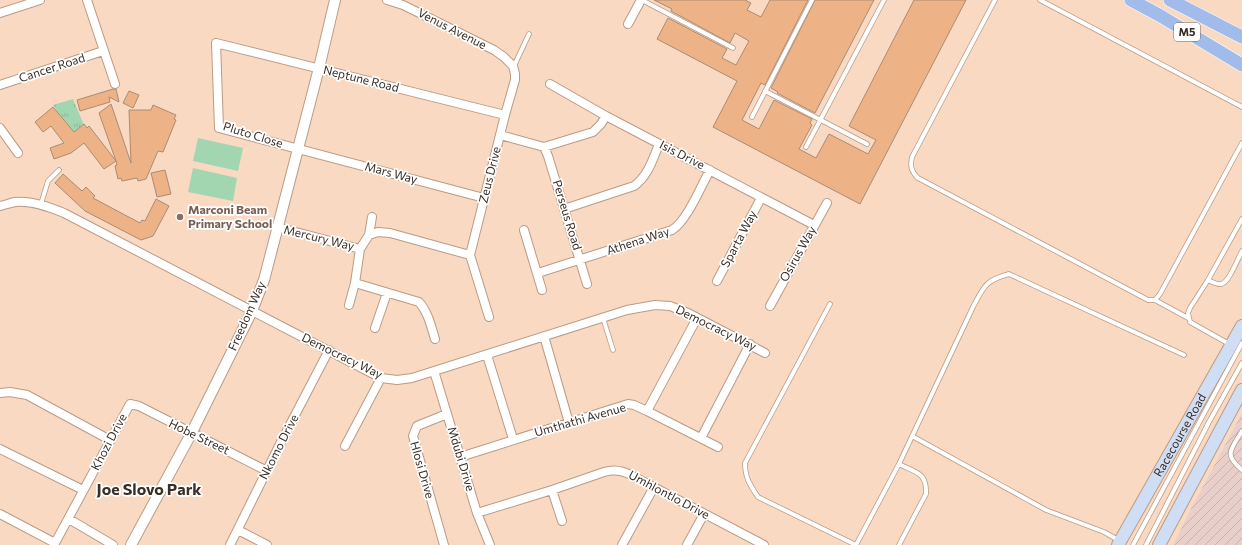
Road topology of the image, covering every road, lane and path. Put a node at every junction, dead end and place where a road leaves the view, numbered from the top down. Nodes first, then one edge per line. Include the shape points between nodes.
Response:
1 (40, 0) edge
2 (87, 0) edge
3 (335, 0) edge
4 (387, 0) edge
5 (641, 0) edge
6 (812, 0) edge
7 (884, 0) edge
8 (995, 0) edge
9 (1040, 0) edge
10 (1131, 0) edge
11 (1170, 0) edge
12 (0, 13) edge
13 (628, 24) dead end
14 (529, 34) dead end
15 (1242, 37) edge
16 (216, 43) joint
17 (733, 48) dead end
18 (103, 51) junction
19 (1242, 65) edge
20 (513, 66) junction
21 (319, 68) junction
22 (115, 84) dead end
23 (550, 84) dead end
24 (0, 85) edge
25 (765, 91) junction
26 (1242, 107) edge
27 (505, 115) junction
28 (606, 116) junction
29 (752, 117) dead end
30 (820, 120) junction
31 (0, 128) edge
32 (500, 135) junction
33 (1242, 143) edge
34 (659, 144) junction
35 (867, 144) dead end
36 (544, 147) junction
37 (806, 147) dead end
38 (297, 148) junction
39 (18, 153) dead end
40 (59, 170) dead end
41 (710, 170) junction
42 (484, 198) junction
43 (762, 198) junction
44 (827, 203) dead end
45 (40, 205) junction
46 (0, 206) edge
47 (564, 209) junction
48 (372, 217) dead end
49 (1242, 219) edge
50 (814, 225) junction
51 (277, 227) junction
52 (524, 230) dead end
53 (369, 236) junction
54 (360, 249) junction
55 (1242, 251) edge
56 (470, 255) junction
57 (580, 259) junction
58 (538, 273) junction
59 (1208, 280) junction
60 (717, 281) dead end
61 (355, 283) junction
62 (587, 284) dead end
63 (542, 290) dead end
64 (386, 293) junction
65 (1155, 300) junction
66 (830, 304) dead end
67 (349, 305) dead end
68 (770, 306) dead end
69 (252, 311) junction
70 (489, 318) dead end
71 (603, 318) junction
72 (697, 318) junction
73 (1188, 318) junction
74 (1242, 326) edge
75 (375, 328) dead end
76 (544, 336) junction
77 (435, 339) dead end
78 (750, 344) junction
79 (1236, 344) edge
80 (330, 350) junction
81 (613, 350) dead end
82 (765, 353) dead end
83 (487, 354) junction
84 (1184, 356) dead end
85 (1242, 363) edge
86 (434, 371) junction
87 (381, 378) junction
88 (1242, 390) edge
89 (0, 393) edge
90 (131, 404) joint
91 (647, 411) junction
92 (447, 414) junction
93 (569, 423) junction
94 (1242, 431) edge
95 (191, 434) junction
96 (912, 436) junction
97 (701, 438) junction
98 (513, 439) junction
99 (110, 440) junction
100 (345, 446) dead end
101 (718, 447) dead end
102 (0, 449) edge
103 (460, 457) junction
104 (899, 464) junction
105 (1242, 470) edge
106 (267, 471) junction
107 (654, 487) junction
108 (83, 490) junction
109 (552, 490) junction
110 (477, 513) junction
111 (0, 514) edge
112 (704, 514) junction
113 (69, 519) junction
114 (562, 522) dead end
115 (238, 530) junction
116 (755, 543) edge
117 (55, 544) edge
118 (1122, 544) edge
119 (113, 545) edge
120 (131, 545) edge
121 (230, 545) edge
122 (267, 545) edge
123 (444, 545) edge
124 (490, 545) edge
125 (622, 545) edge
126 (688, 545) edge
127 (764, 545) edge
128 (856, 545) edge
129 (899, 545) edge
130 (1133, 545) edge
131 (1146, 545) edge
132 (1159, 545) edge

1 - 12 street
2 - 18 street
3 - 21 street, Freedom Way
4 - 20 street, Venus Avenue via 404,5 494,50
5 - 13 street
5 - 17 lane
6 - 25 lane
7 - 30 lane
8 - 65 lane via 912,157 910,165 913,173 918,178 1148,300
9 - 26 lane
10 - 19 main road, M5
11 - 15 main road, M5
14 - 20 lane, Zeus Drive
16 - 21 street, Neptune Road
16 - 38 street, Pluto Close via 219,128
18 - 22 street
18 - 24 street, Cancer Road
20 - 27 street, Zeus Drive via 515,80
21 - 27 street, Neptune Road
21 - 38 street, Freedom Way
23 - 28 street, Isis Drive
25 - 29 lane
25 - 30 lane
27 - 32 street, Zeus Drive
28 - 34 street, Isis Drive
28 - 36 street via 593,132
30 - 35 lane
30 - 37 lane
31 - 39 street
32 - 36 street
32 - 42 street, Zeus Drive
33 - 65 lane
34 - 41 street, Isis Drive
34 - 47 street via 646,174 634,186
36 - 47 street, Perseus Road
38 - 42 street, Mars Way
38 - 51 street, Freedom Way
40 - 45 lane via 48,181
41 - 43 street, Isis Drive
41 - 57 street, Athena Way via 679,226
42 - 56 street, Zeus Drive
43 - 50 street, Isis Drive
43 - 60 street, Sparta Way
44 - 50 street, Osirus Way
45 - 46 street, Democracy Way via 16,202
45 - 69 street, Democracy Way via 54,208
47 - 57 street, Perseus Road
48 - 53 street
49 - 59 lane
50 - 68 street, Osirus Way
51 - 54 street, Mercury Way
51 - 69 street, Freedom Way via 264,280
52 - 58 street
53 - 54 street
53 - 56 street via 378,232 390,233
54 - 61 street
55 - 59 lane via 1224,283
56 - 70 street
57 - 58 street, Athena Way
57 - 62 street, Perseus Road
58 - 63 street
59 - 73 lane via 1190,308
61 - 64 street
61 - 67 street
64 - 75 street
64 - 77 street via 419,302 428,316
65 - 73 lane
66 - 128 lane via 746,463 745,473 758,497
69 - 80 street, Democracy Way
69 - 95 street, Freedom Way
71 - 72 street, Democracy Way via 655,305 670,306
71 - 76 street, Democracy Way
71 - 81 lane
72 - 78 street, Democracy Way
72 - 91 street
73 - 79 lane via 1190,322
74 - 79 main road, Racecourse Road
76 - 83 street, Democracy Way
76 - 93 street
78 - 82 street, Democracy Way
78 - 97 street
79 - 118 main road, Racecourse Road
79 - 130 lane
80 - 87 street, Democracy Way
80 - 106 street, Nkomo Drive
83 - 86 street, Democracy Way
83 - 98 street
84 - 96 lane via 1009,274 984,286
85 - 131 lane
86 - 87 street, Democracy Way via 406,379
86 - 92 street, Mdubi Drive
87 - 100 street
88 - 132 main road
89 - 99 street via 27,395
90 - 95 street, Hobe Street
90 - 99 street, Khozi Drive
91 - 93 street, Umthathi Avenue via 628,404
91 - 97 street, Umthathi Avenue
92 - 103 street, Mdubi Drive
92 - 123 street, Hlosi Drive via 417,426 413,436
93 - 98 street, Umthathi Avenue
94 - 105 lane via 1230,456
95 - 106 street, Hobe Street
95 - 120 street, Freedom Way
96 - 104 lane
96 - 118 lane via 1046,510 1104,532
97 - 101 street, Umthathi Avenue
98 - 103 street, Umthathi Avenue
99 - 108 street, Khozi Drive
102 - 108 street
103 - 110 street, Mdubi Drive
104 - 128 lane
104 - 129 lane via 922,476 927,486 926,494
106 - 115 street, Nkomo Drive
107 - 109 street, Umhlontlo Drive via 626,472 612,470
107 - 112 street, Umhlontlo Drive
107 - 125 street
108 - 113 street, Khozi Drive
109 - 110 street, Umhlontlo Drive
109 - 114 street
110 - 124 street, Mdubi Drive
111 - 117 street
112 - 116 street, Umhlontlo Drive
112 - 126 street
113 - 117 street, Khozi Drive
113 - 119 street
115 - 121 street, Nkomo Drive
115 - 122 street
116 - 127 street, Umhlontlo Drive

